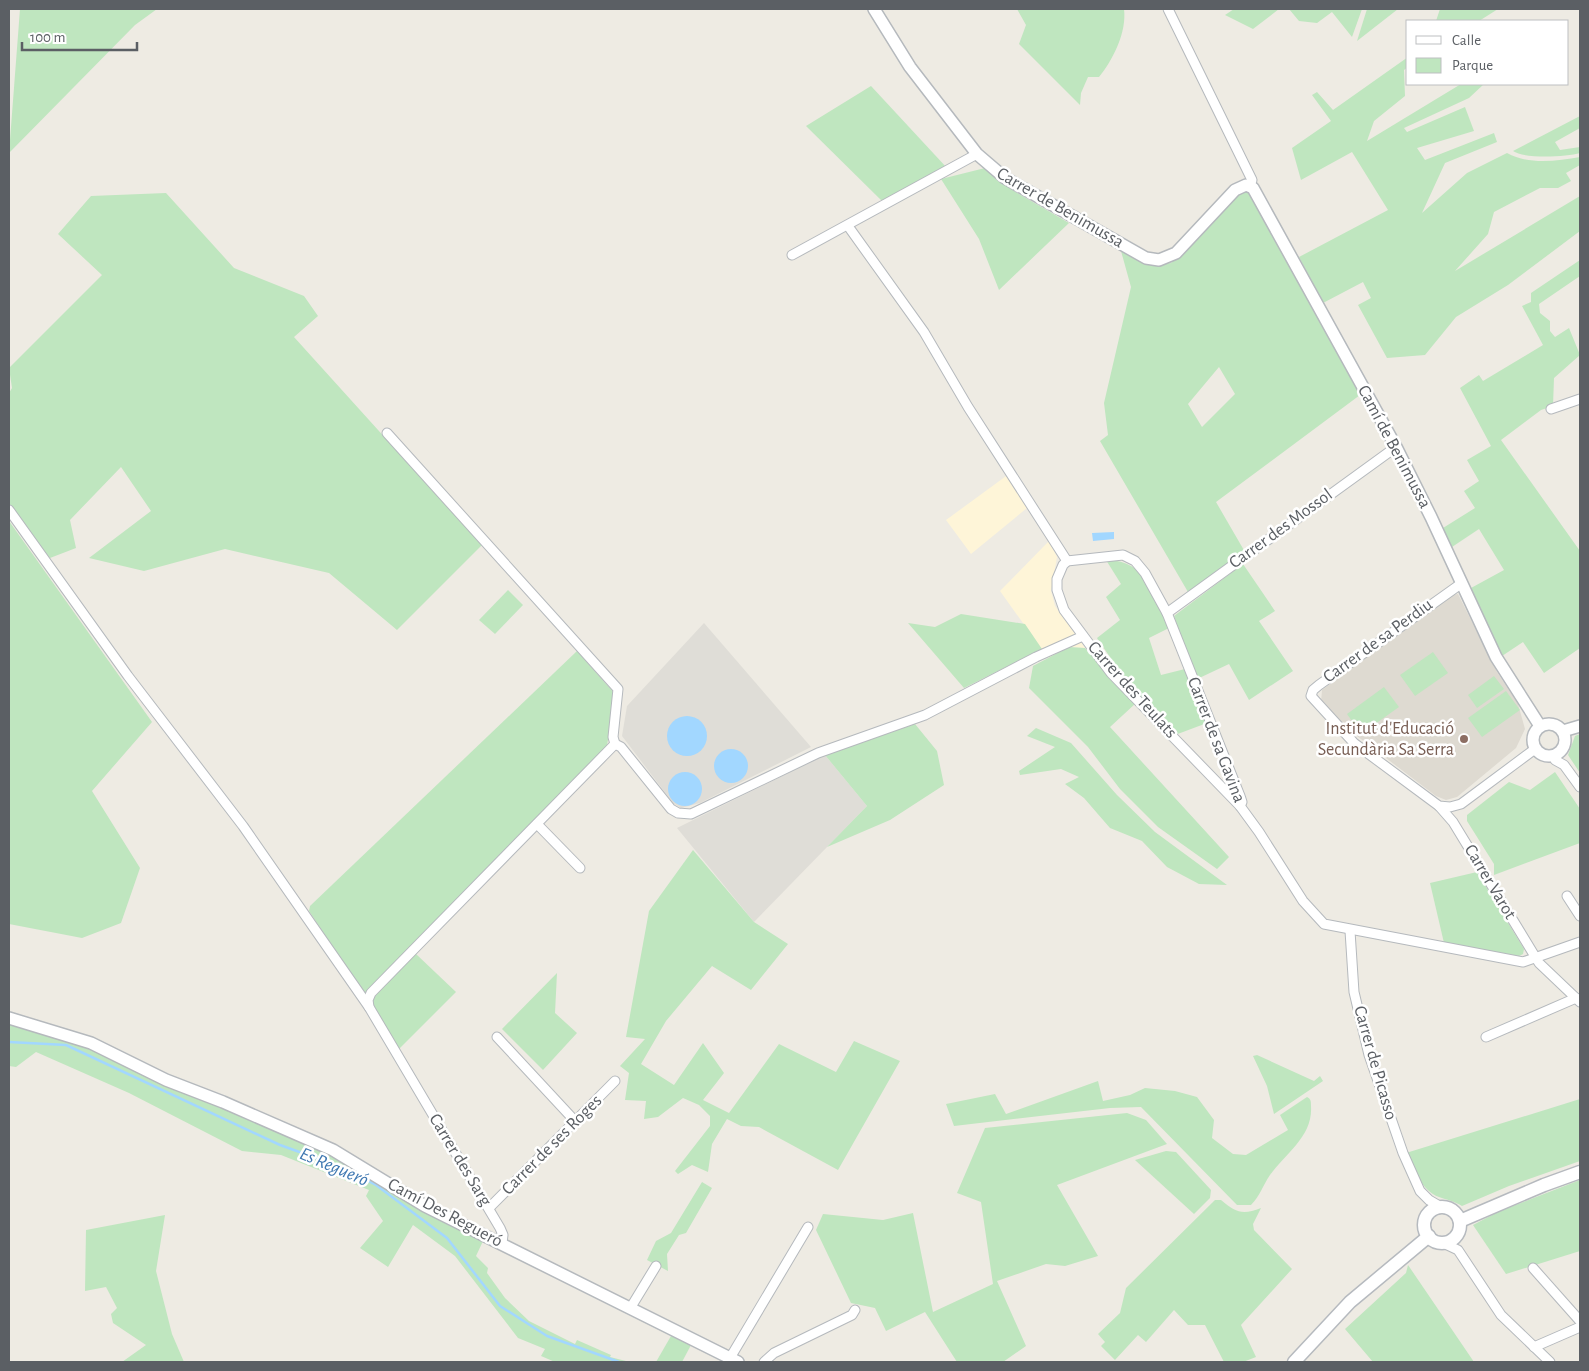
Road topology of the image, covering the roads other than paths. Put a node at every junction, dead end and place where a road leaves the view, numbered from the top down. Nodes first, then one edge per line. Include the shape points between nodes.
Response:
1 (874, 9) edge
2 (1168, 9) edge
3 (977, 154) junction
4 (1250, 186) junction
5 (848, 226) junction
6 (792, 255) dead end
7 (1580, 399) edge
8 (1551, 409) dead end
9 (387, 433) dead end
10 (1396, 447) junction
11 (9, 510) edge
12 (1067, 561) junction
13 (1462, 583) junction
14 (1167, 613) junction
15 (1083, 636) junction
16 (1540, 726) junction
17 (1580, 726) edge
18 (1563, 731) junction
19 (615, 744) junction
20 (1534, 749) junction
21 (1554, 756) junction
22 (1580, 787) edge
23 (1461, 804) junction
24 (1240, 806) junction
25 (1439, 806) junction
26 (1454, 822) junction
27 (537, 824) junction
28 (580, 868) dead end
29 (1567, 896) dead end
30 (1580, 916) edge
31 (1350, 931) junction
32 (1580, 942) edge
33 (1536, 958) junction
34 (1578, 1000) edge
35 (369, 1007) junction
36 (9, 1018) edge
37 (497, 1037) dead end
38 (1486, 1037) dead end
39 (615, 1080) dead end
40 (575, 1121) junction
41 (1580, 1172) edge
42 (1442, 1207) junction
43 (489, 1208) junction
44 (1460, 1221) junction
45 (808, 1227) dead end
46 (1429, 1236) junction
47 (502, 1242) junction
48 (1441, 1242) junction
49 (656, 1266) dead end
50 (1533, 1268) dead end
51 (631, 1307) junction
52 (855, 1310) dead end
53 (1580, 1320) edge
54 (1580, 1327) edge
55 (1534, 1347) junction
56 (734, 1360) edge
57 (764, 1362) edge
58 (1294, 1362) edge
59 (1550, 1362) edge

1 - 3 street, Carrer de Benimussa via 910,67
2 - 4 street via 1252,180
3 - 4 street, Carrer de Benimussa via 1005,178 1153,260 1168,258 1176,252 1235,190
3 - 5 street
4 - 10 street, Camí de Benimussa via 1256,191
5 - 6 street
5 - 12 street via 924,332
7 - 8 street
9 - 19 street via 618,689
10 - 13 street, Camí de Benimussa
10 - 14 street, Carrer des Mossol
11 - 35 street, Carrer des Sarg via 128,676 242,826
12 - 14 street, Carrer de sa Gavina via 1123,555 1135,561
12 - 15 street, Carrer des Teulats via 1057,579 1058,600
13 - 16 street, Camí de Benimussa via 1496,657
13 - 25 street, Carrer de sa Perdiu via 1319,685 1311,696 1354,743
14 - 24 street, Carrer de sa Gavina via 1240,796
15 - 19 street via 925,715 818,753 691,814 678,814 671,809
15 - 24 street, Carrer des Teulats via 1111,674
16 - 18 street via 1548,723
16 - 20 street via 1534,732
17 - 18 street
18 - 21 street via 1564,746
19 - 27 street
20 - 21 street via 1540,754
20 - 23 street
21 - 22 street
23 - 25 street
23 - 26 street via 1456,809
24 - 31 street, Carrer de sa Gavina via 1312,913 1324,924
25 - 26 street, Carrer Varot
26 - 33 street, Carrer Varot
27 - 28 street
27 - 35 street via 371,993
29 - 30 street
31 - 33 street, Carrer de sa Gavina via 1518,962
31 - 42 street, Carrer de Picasso via 1354,992 1369,1055 1420,1191
32 - 33 street, Carrer de sa Gavina
33 - 34 street, Carrer Varot
34 - 38 street
35 - 43 street, Carrer des Sarg
36 - 47 street, Camí Des Regueró via 90,1044 166,1080 333,1150 425,1206
37 - 40 street
39 - 40 street, Carrer de ses Roges
40 - 43 street, Carrer de ses Roges
41 - 44 main road
42 - 44 main road via 1455,1212
42 - 46 main road via 1432,1210 1426,1217
43 - 47 street, Carrer des Sarg via 503,1235
44 - 48 main road via 1456,1237
45 - 56 street
46 - 48 main road
46 - 58 main road via 1350,1302
47 - 51 street, Camí Des Regueró
48 - 55 street via 1458,1250 1501,1315
49 - 51 street
50 - 53 street
51 - 56 street, Camí Des Regueró
52 - 57 street via 852,1315 774,1352
54 - 55 street
55 - 59 street

